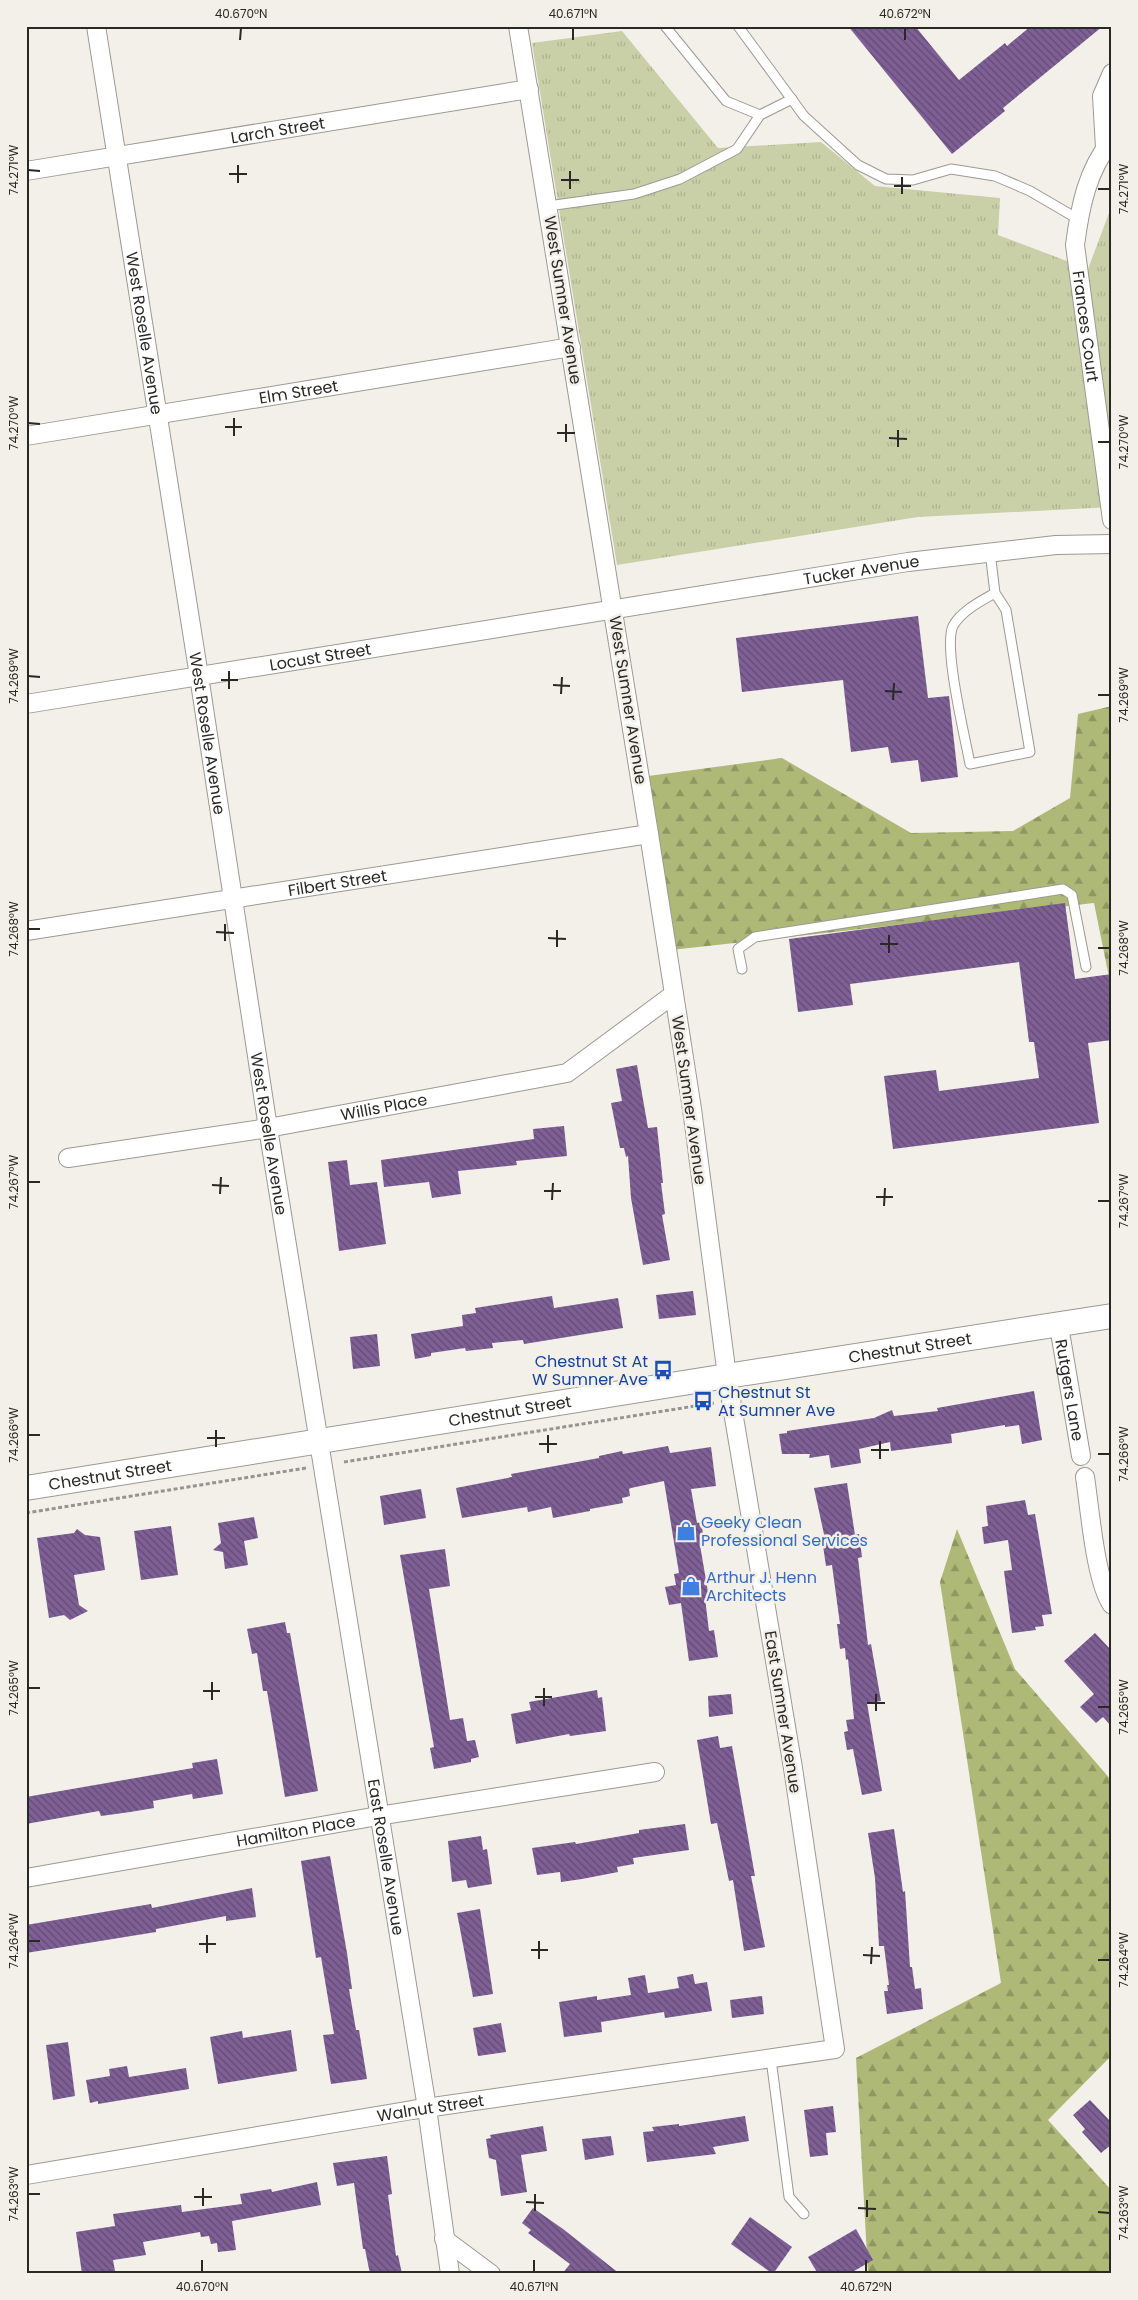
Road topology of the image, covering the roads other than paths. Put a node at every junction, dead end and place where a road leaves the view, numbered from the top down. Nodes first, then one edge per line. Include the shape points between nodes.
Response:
1 (96, 26) edge
2 (518, 26) edge
3 (665, 26) edge
4 (738, 26) edge
5 (1112, 72) edge
6 (529, 89) junction
7 (792, 99) junction
8 (760, 115) junction
9 (1108, 144) edge
10 (116, 156) junction
11 (26, 171) edge
12 (548, 206) junction
13 (1078, 219) junction
14 (571, 347) junction
15 (158, 414) junction
16 (26, 436) edge
17 (1112, 520) edge
18 (1112, 544) edge
19 (990, 552) junction
20 (996, 593) junction
21 (613, 609) junction
22 (200, 676) junction
23 (26, 704) edge
24 (649, 834) junction
25 (233, 899) junction
26 (26, 931) edge
27 (1086, 967) dead end
28 (742, 970) dead end
29 (674, 994) junction
30 (268, 1128) junction
31 (68, 1158) dead end
32 (1112, 1316) edge
33 (1059, 1326) junction
34 (727, 1376) junction
35 (318, 1442) junction
36 (1081, 1456) dead end
37 (1085, 1477) dead end
38 (26, 1488) edge
39 (1112, 1605) edge
40 (655, 1772) dead end
41 (378, 1816) junction
42 (26, 1878) edge
43 (835, 2049) joint
44 (771, 2058) junction
45 (427, 2108) junction
46 (26, 2175) edge
47 (804, 2214) dead end
48 (444, 2239) junction
49 (450, 2274) edge
50 (491, 2274) edge

1 - 10 street, West Roselle Avenue
2 - 6 street, West Sumner Avenue
3 - 8 lane via 726,101
4 - 7 lane
5 - 9 street via 1102,96
6 - 10 street, Larch Street
6 - 12 street, West Sumner Avenue
7 - 8 lane
7 - 13 lane via 804,116 858,165 886,179 913,180 951,169 995,176 1030,191
8 - 12 lane via 737,150 680,179 634,194
9 - 13 street, Frances Court via 1091,174
10 - 11 street, Larch Street
10 - 15 street, West Roselle Avenue
12 - 14 street, West Sumner Avenue
13 - 17 street, Frances Court via 1075,245
14 - 15 street, Elm Street
14 - 21 street, West Sumner Avenue
15 - 16 street, Elm Street
15 - 22 street, West Roselle Avenue
18 - 19 street, Tucker Avenue via 1056,545
19 - 20 lane
19 - 21 street, Tucker Avenue
20 - 20 lane via 968,610 953,626 951,651 970,764 1030,752 1006,610
21 - 22 street, Locust Street
21 - 24 street, West Sumner Avenue
22 - 23 street, Locust Street
22 - 25 street, West Roselle Avenue
24 - 25 street, Filbert Street
24 - 29 street, West Sumner Avenue
25 - 26 street, Filbert Street
25 - 30 street, West Roselle Avenue
27 - 28 lane via 1072,895 1063,889 755,937 738,949
29 - 30 street, Willis Place via 567,1073
29 - 34 street, West Sumner Avenue
30 - 31 street, Willis Place
30 - 35 street, West Roselle Avenue
32 - 33 street, Chestnut Street
33 - 34 street, Chestnut Street
33 - 36 street, Rutgers Lane
34 - 35 street, Chestnut Street
34 - 43 street, East Sumner Avenue via 793,1768
35 - 38 street, Chestnut Street
35 - 41 street, East Roselle Avenue
37 - 39 street via 1100,1573 1106,1597
40 - 41 street, Hamilton Place
41 - 42 street, Hamilton Place
41 - 45 street, East Roselle Avenue
43 - 44 street, Walnut Street
44 - 45 street, Walnut Street
44 - 47 lane via 790,2197
45 - 46 street, Walnut Street
45 - 48 street, East Roselle Avenue
48 - 49 street, East Roselle Avenue
48 - 50 street

